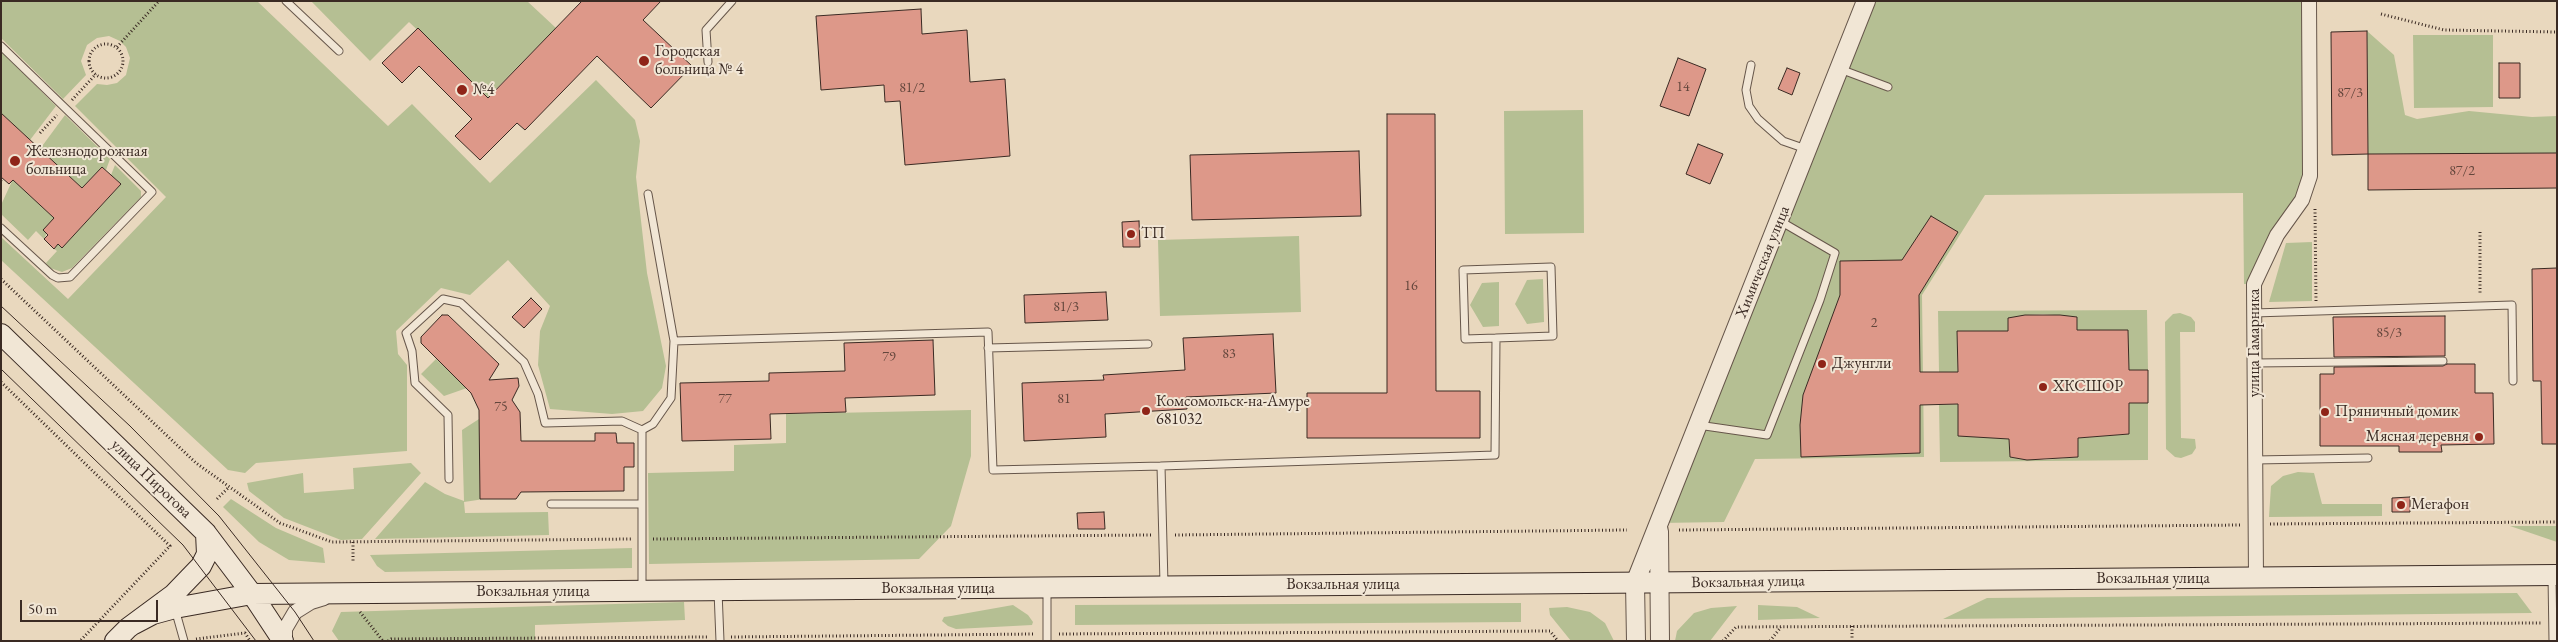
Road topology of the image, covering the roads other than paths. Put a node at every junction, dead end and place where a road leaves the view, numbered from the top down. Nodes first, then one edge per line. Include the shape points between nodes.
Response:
1 (286, 1) edge
2 (732, 1) edge
3 (1866, 1) edge
4 (2308, 1) edge
5 (1, 46) edge
6 (339, 51) dead end
7 (708, 62) dead end
8 (1751, 66) dead end
9 (1840, 69) junction
10 (1888, 87) dead end
11 (1809, 150) junction
12 (648, 194) dead end
13 (1780, 221) junction
14 (1, 228) edge
15 (2254, 313) junction
16 (1, 334) edge
17 (1496, 338) junction
18 (674, 341) junction
19 (1148, 344) dead end
20 (988, 348) junction
21 (2442, 361) dead end
22 (2254, 363) junction
23 (2513, 381) dead end
24 (1698, 425) junction
25 (642, 430) junction
26 (2368, 458) dead end
27 (2255, 460) junction
28 (1161, 466) junction
29 (449, 479) dead end
30 (551, 504) dead end
31 (642, 504) junction
32 (1659, 523) junction
33 (206, 533) junction
34 (2554, 575) edge
35 (2256, 578) junction
36 (1635, 583) junction
37 (1660, 583) junction
38 (1164, 587) junction
39 (1047, 588) junction
40 (718, 590) junction
41 (642, 591) junction
42 (252, 594) junction
43 (348, 599) junction
44 (174, 608) junction
45 (134, 624) junction
46 (1047, 638) edge
47 (720, 639) edge
48 (115, 641) edge
49 (184, 641) edge
50 (284, 641) edge
51 (1636, 641) edge
52 (1660, 641) edge
53 (2553, 641) edge

1 - 6 lane
2 - 7 lane via 706,30
3 - 9 street, Химическая улица
4 - 15 street, улица Гамарника via 2310,176 2302,200 2277,235 2254,284
5 - 14 lane via 152,192 70,277 52,275
8 - 11 lane via 1746,90 1749,106 1758,119 1783,141
9 - 10 lane
9 - 11 street, Химическая улица
11 - 13 street, Химическая улица
12 - 18 lane
13 - 24 street, Химическая улица
13 - 24 lane via 1835,252 1820,300 1770,426 1766,435
15 - 22 street, улица Гамарника
15 - 23 lane via 2512,305
16 - 33 main road, улица Пирогова
17 - 17 lane via 1466,339 1463,270 1551,267 1553,336
17 - 28 lane via 1495,455
18 - 20 lane via 988,332
18 - 25 lane via 671,398 653,424
19 - 20 lane
20 - 28 lane via 993,470
21 - 22 lane
22 - 27 street, улица Гамарника
24 - 32 street, Химическая улица
25 - 29 lane via 622,421 545,423 538,394 524,362 461,303 443,299 406,333 412,350 415,383 448,415
25 - 31 lane
26 - 27 lane
27 - 35 street, улица Гамарника
28 - 38 lane
30 - 31 lane
31 - 41 lane
32 - 36 street, Химическая улица
32 - 37 street, Химическая улица
33 - 42 main road, улица Пирогова
33 - 45 main road, Вокзальная улица via 207,554 201,566 174,594
34 - 35 main road, Вокзальная улица
34 - 53 lane
35 - 37 main road, Вокзальная улица
36 - 37 main road, Вокзальная улица
36 - 38 main road, Вокзальная улица
36 - 51 street
37 - 52 street
38 - 39 main road, Вокзальная улица
39 - 40 main road, Вокзальная улица
39 - 46 lane
40 - 41 main road, Вокзальная улица
40 - 47 lane
41 - 43 main road, Вокзальная улица
42 - 43 main road, Вокзальная улица
42 - 44 main road, Вокзальная улица
42 - 50 main road, улица Пирогова
43 - 50 street via 311,602 295,612 285,629
44 - 45 main road, Вокзальная улица
44 - 49 lane
45 - 48 main road, Вокзальная улица

